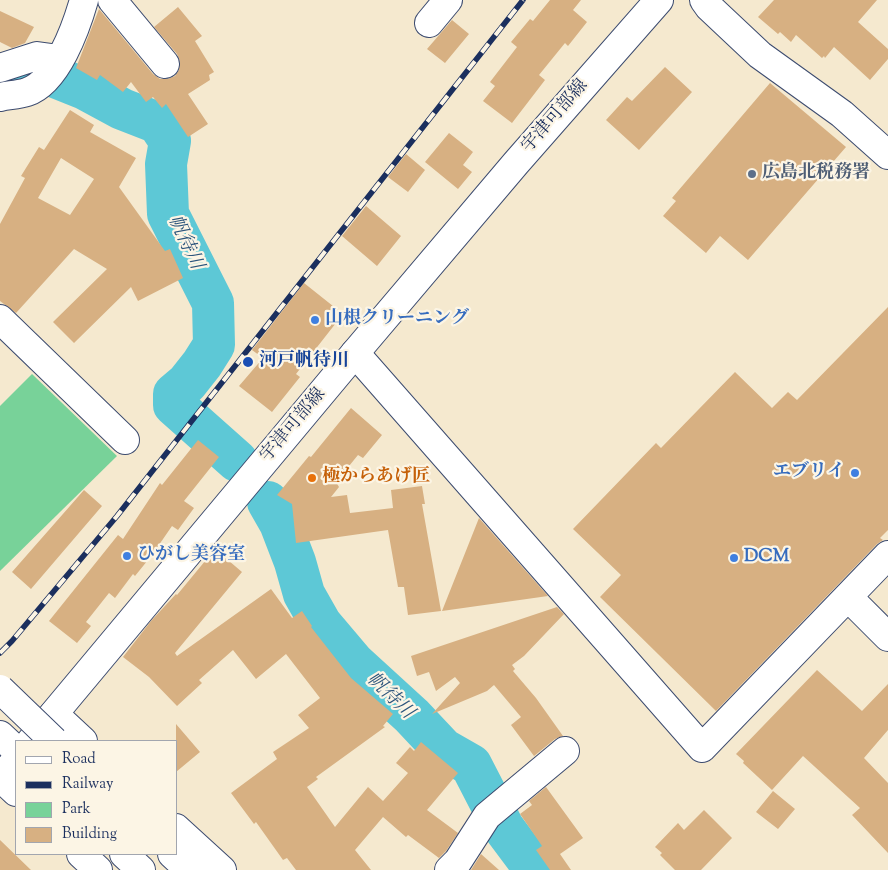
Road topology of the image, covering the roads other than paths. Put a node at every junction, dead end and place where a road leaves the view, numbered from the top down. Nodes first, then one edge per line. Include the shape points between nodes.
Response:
1 (84, 0) edge
2 (112, 0) edge
3 (448, 0) edge
4 (659, 0) edge
5 (704, 0) edge
6 (429, 23) dead end
7 (59, 59) junction
8 (165, 64) dead end
9 (0, 68) edge
10 (0, 97) edge
11 (888, 155) edge
12 (5, 334) edge
13 (355, 353) junction
14 (125, 440) dead end
15 (888, 555) edge
16 (848, 597) junction
17 (888, 637) edge
18 (0, 689) edge
19 (54, 714) junction
20 (0, 735) edge
21 (33, 740) edge
22 (53, 740) edge
23 (82, 740) edge
24 (15, 749) edge
25 (565, 751) dead end
26 (178, 830) edge
27 (82, 855) edge
28 (125, 855) edge
29 (173, 855) edge
30 (98, 870) edge
31 (141, 870) edge
32 (189, 870) edge
33 (222, 870) edge
34 (449, 870) edge

1 - 7 main road via 76,29
2 - 8 main road
3 - 6 main road
4 - 13 main road, 宇津可部線
5 - 11 main road via 760,55 842,114
7 - 9 main road via 37,56
7 - 10 main road via 48,78 28,92
12 - 14 main road
13 - 16 main road via 702,748
13 - 19 main road, 宇津可部線
15 - 16 main road
16 - 17 main road
18 - 22 main road, bridge
19 - 21 main road, 宇津可部線
19 - 23 main road
20 - 24 main road
25 - 34 main road via 487,816
26 - 33 main road
27 - 30 main road
28 - 31 main road
29 - 32 main road

